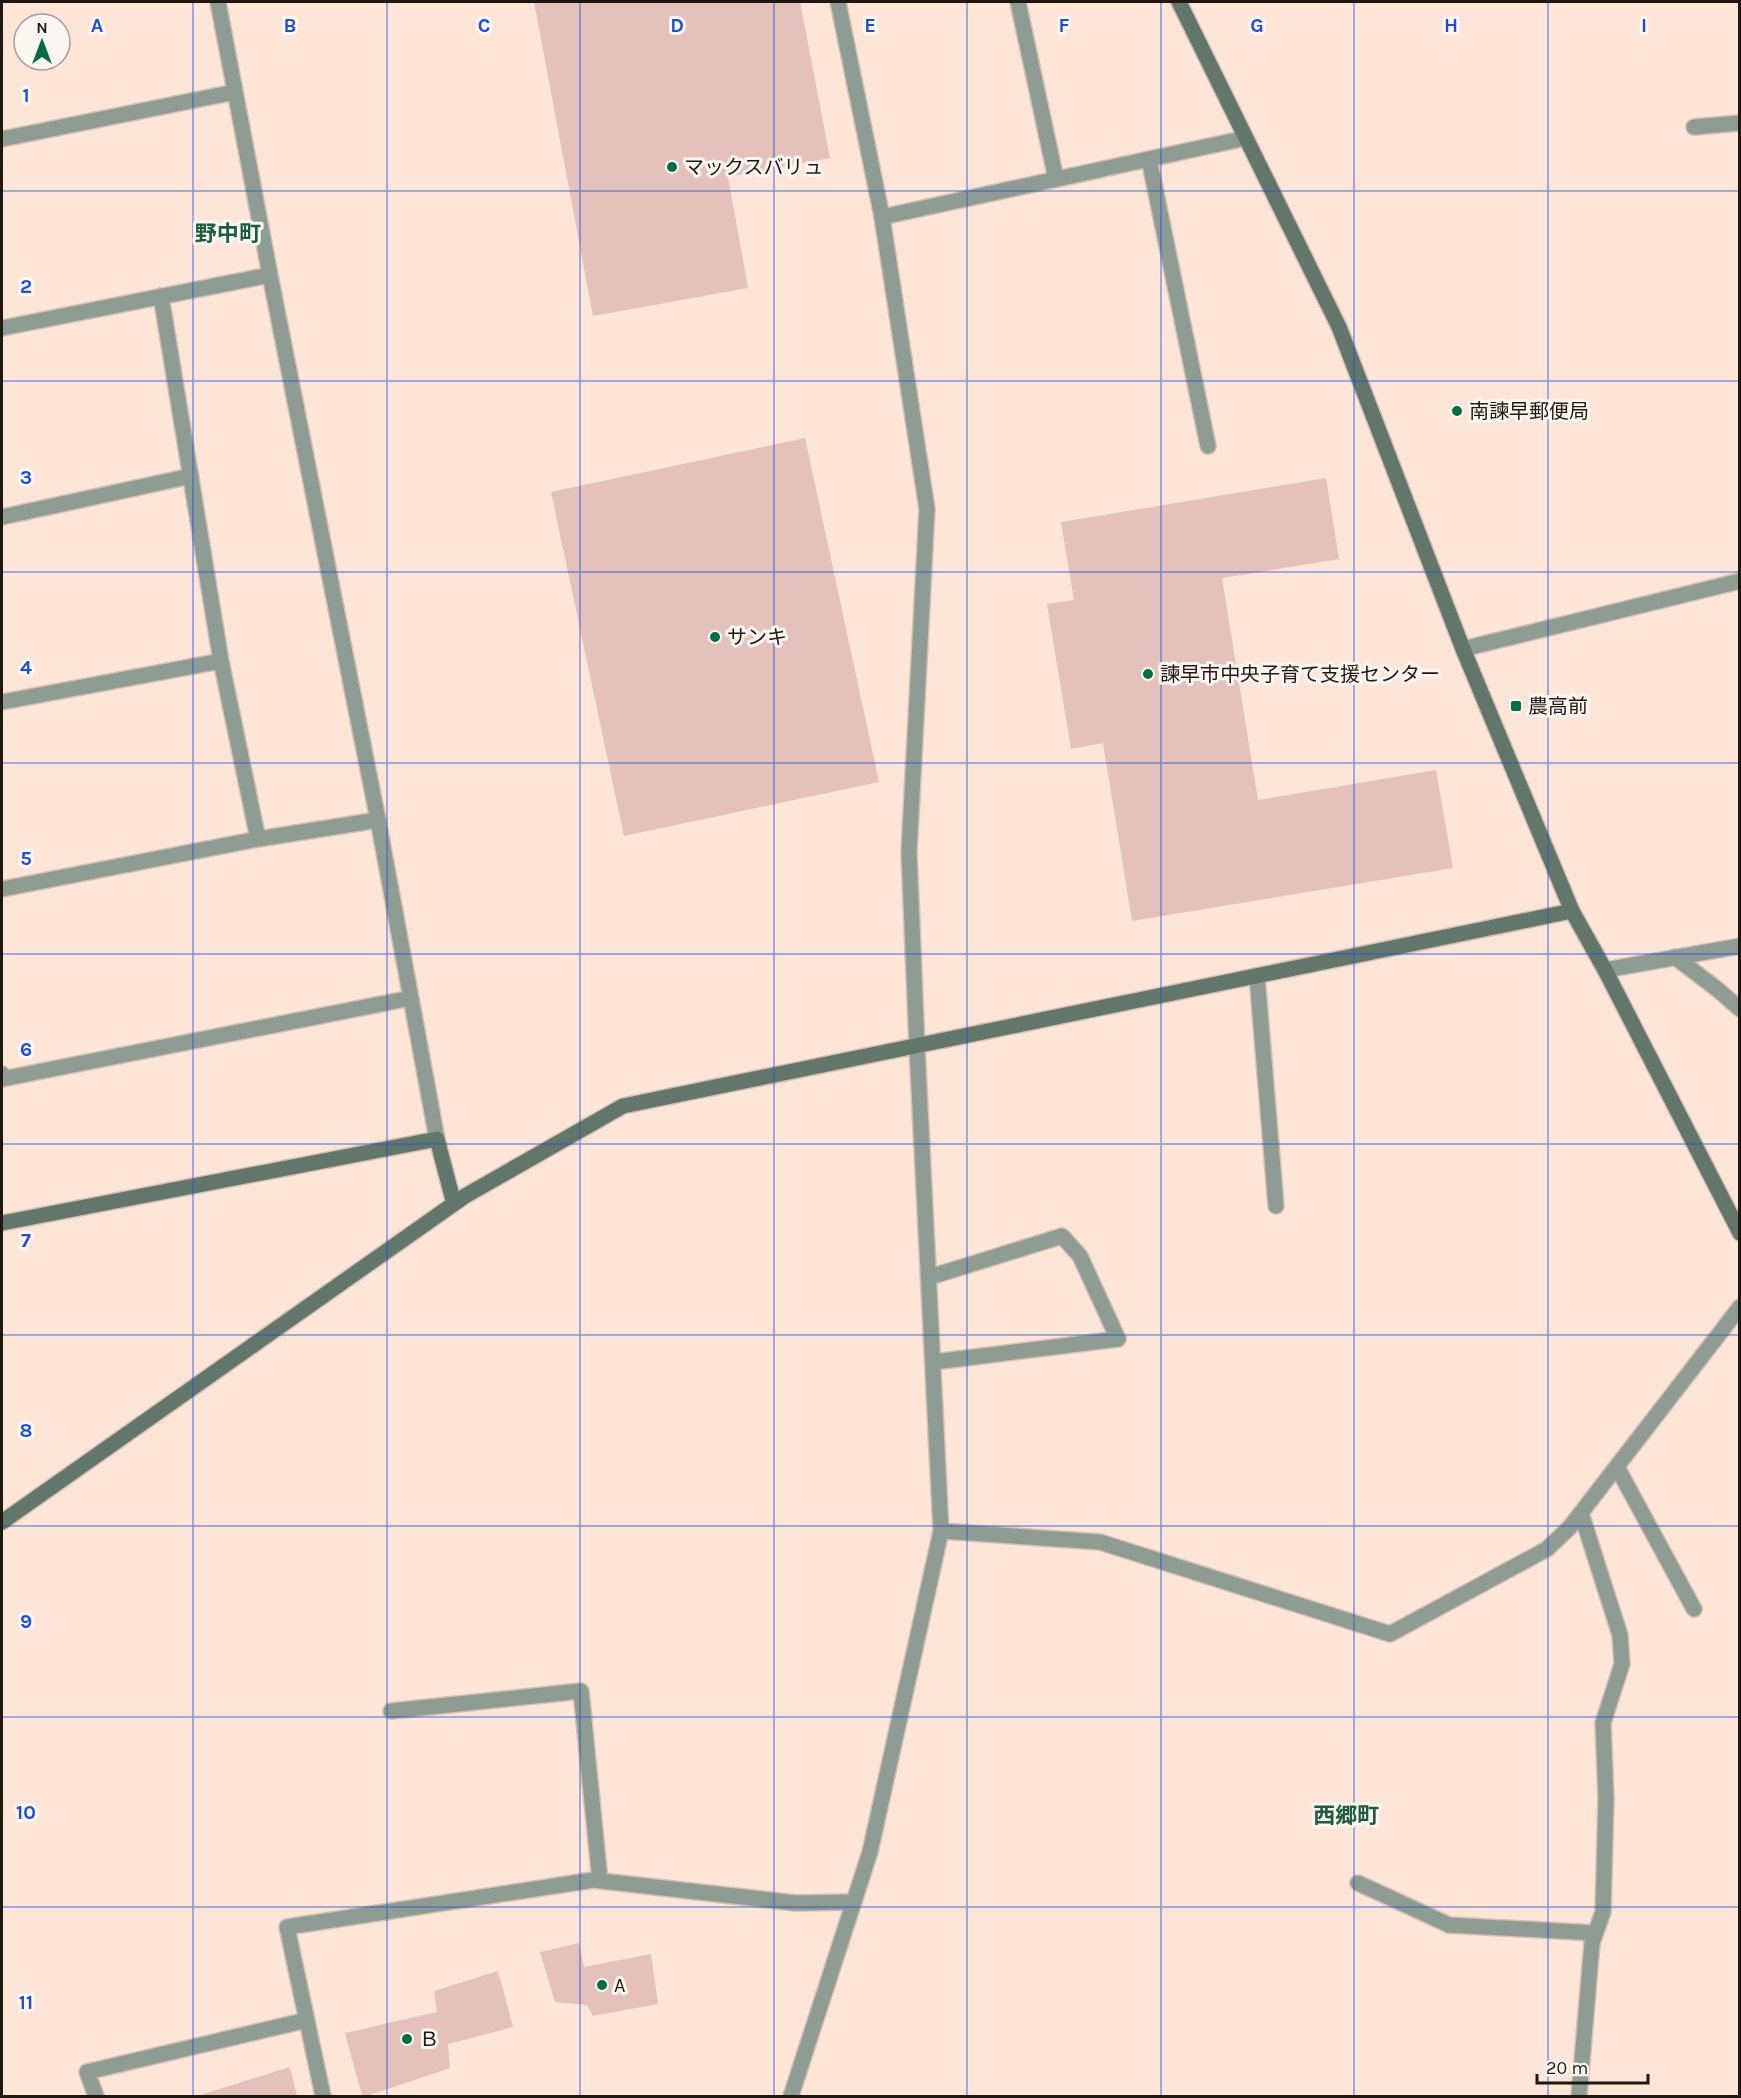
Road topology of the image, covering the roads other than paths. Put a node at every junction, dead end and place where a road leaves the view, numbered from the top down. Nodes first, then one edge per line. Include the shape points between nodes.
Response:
1 (218, 2) edge
2 (838, 2) edge
3 (1018, 2) edge
4 (1179, 2) edge
5 (235, 92) junction
6 (1740, 123) edge
7 (1694, 127) dead end
8 (1246, 138) junction
9 (2, 139) edge
10 (1149, 159) junction
11 (1056, 179) junction
12 (882, 217) junction
13 (270, 275) junction
14 (161, 296) junction
15 (2, 328) edge
16 (1208, 446) dead end
17 (191, 476) junction
18 (2, 517) edge
19 (1740, 582) edge
20 (1463, 649) junction
21 (221, 661) junction
22 (2, 702) edge
23 (378, 820) junction
24 (258, 839) junction
25 (2, 889) edge
26 (1572, 911) junction
27 (1740, 946) edge
28 (1675, 957) junction
29 (1605, 970) junction
30 (1257, 976) junction
31 (411, 998) junction
32 (1740, 1009) edge
33 (917, 1047) junction
34 (2, 1074) edge
35 (437, 1139) junction
36 (454, 1204) junction
37 (1276, 1206) dead end
38 (2, 1223) edge
39 (1740, 1233) edge
40 (930, 1277) junction
41 (1740, 1307) edge
42 (934, 1362) junction
43 (1617, 1467) junction
44 (1581, 1513) junction
45 (2, 1522) edge
46 (941, 1531) junction
47 (1694, 1609) dead end
48 (391, 1711) dead end
49 (600, 1881) junction
50 (1358, 1883) dead end
51 (854, 1902) junction
52 (1595, 1933) junction
53 (307, 2020) junction
54 (96, 2097) edge
55 (323, 2097) edge
56 (790, 2097) edge
57 (1579, 2097) edge

1 - 5 street
2 - 12 street
3 - 11 street
4 - 8 street
5 - 9 street
5 - 13 street
6 - 7 street
8 - 10 street
8 - 20 street via 1339,327
10 - 11 street
10 - 16 street
11 - 12 street
12 - 33 street via 927,509 909,852
13 - 14 street
13 - 23 street
14 - 15 street
14 - 17 street
17 - 18 street
17 - 21 street
19 - 20 street
20 - 26 street
21 - 22 street
21 - 24 street
23 - 24 street
23 - 31 street
24 - 25 street
26 - 29 street
26 - 30 street
27 - 28 street
28 - 29 street
28 - 32 street
29 - 39 street
30 - 33 street
30 - 37 street
31 - 34 street via 2,1079
31 - 35 street
33 - 36 street via 623,1106
33 - 40 street
35 - 36 street
35 - 38 street
36 - 45 street
40 - 42 street
40 - 42 street via 1062,1236 1080,1256 1118,1339
41 - 43 street
42 - 46 street
43 - 44 street
43 - 47 street
44 - 46 street via 1547,1549 1390,1634 1100,1542
44 - 52 street via 1620,1635 1622,1664 1603,1723 1603,1912
46 - 51 street via 870,1852
48 - 49 street via 581,1692
49 - 51 street via 796,1902
49 - 53 street via 287,1927
50 - 52 street via 1449,1925
51 - 56 street
52 - 57 street
53 - 54 street via 87,2072
53 - 55 street

